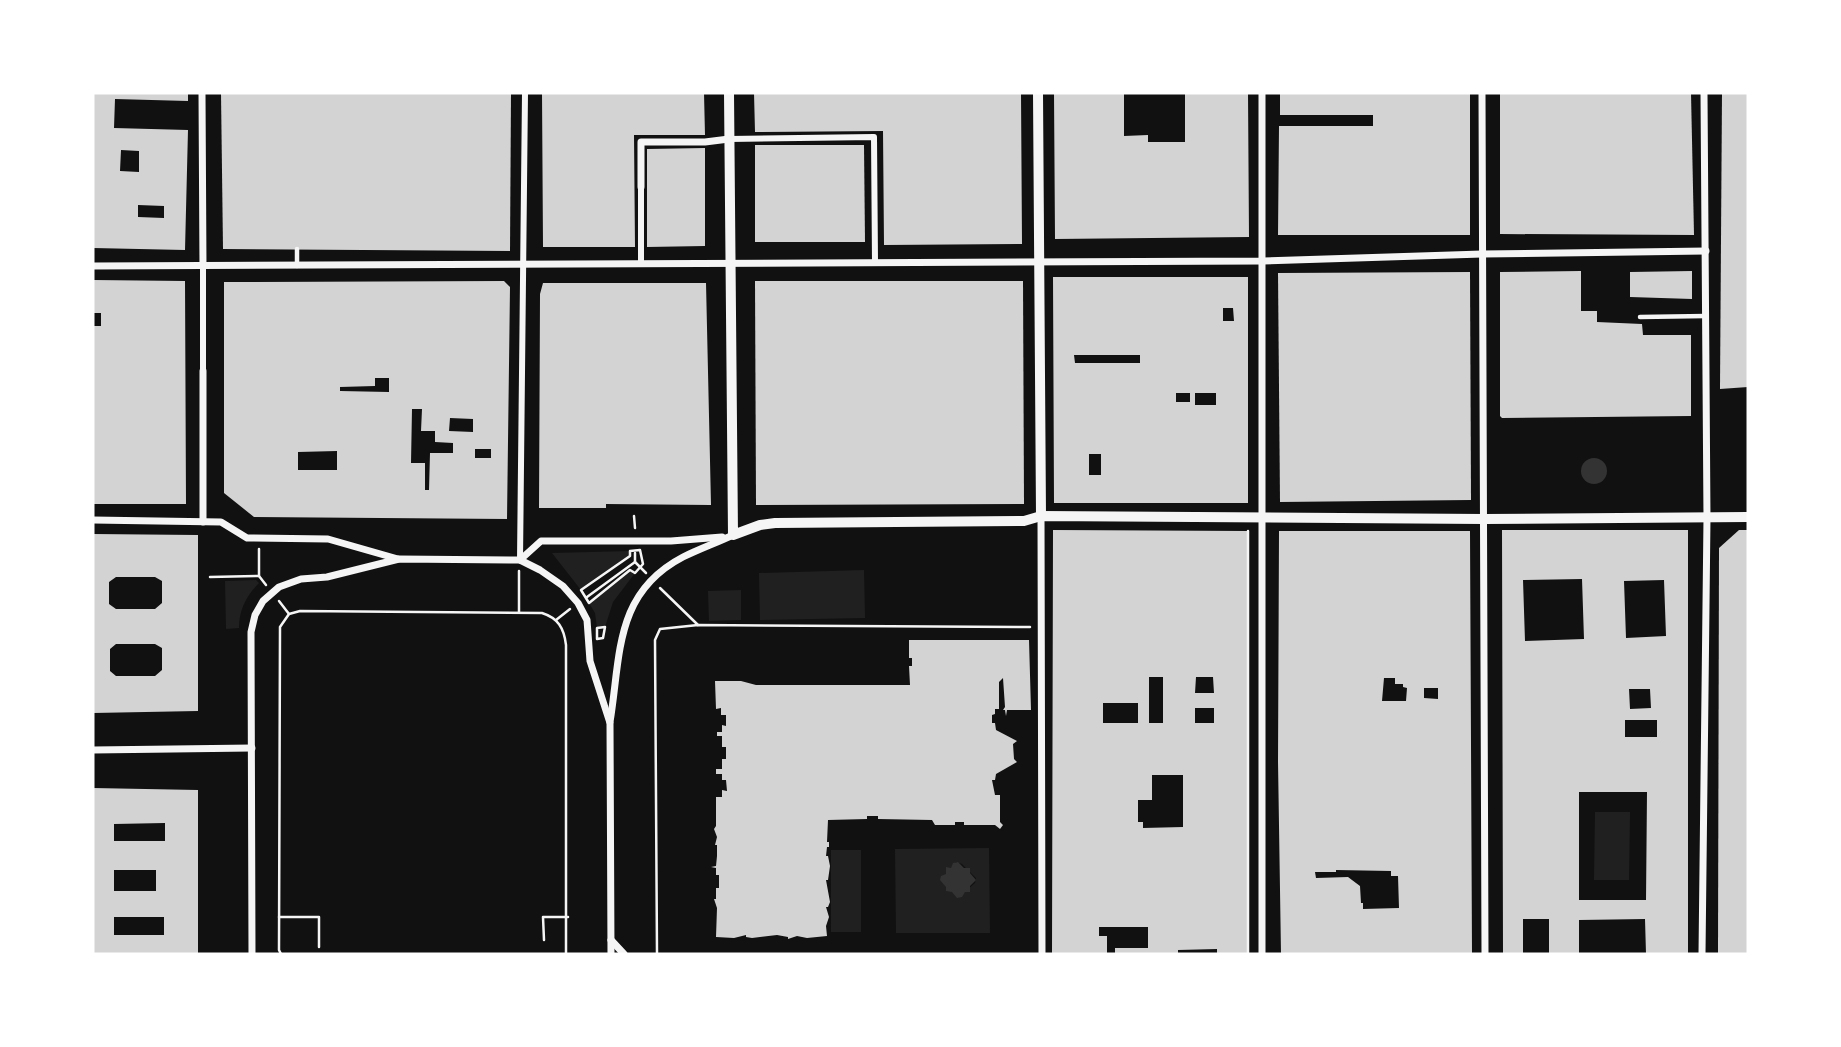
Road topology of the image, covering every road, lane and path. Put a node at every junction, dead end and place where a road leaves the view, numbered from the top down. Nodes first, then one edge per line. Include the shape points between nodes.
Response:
1 (202, 93) edge
2 (525, 93) edge
3 (729, 93) edge
4 (1038, 93) edge
5 (1262, 93) edge
6 (1482, 93) edge
7 (1704, 93) edge
8 (729, 139) junction
9 (641, 187) joint
10 (298, 249) dead end
11 (1706, 251) junction
12 (1482, 254) junction
13 (1263, 261) junction
14 (876, 262) junction
15 (1038, 262) junction
16 (642, 264) junction
17 (523, 265) junction
18 (731, 265) junction
19 (93, 266) edge
20 (298, 266) junction
21 (203, 267) junction
22 (1707, 316) junction
23 (1640, 317) dead end
24 (203, 371) joint
25 (635, 516) dead end
26 (1041, 516) junction
27 (1261, 517) junction
28 (1748, 517) edge
29 (1707, 518) junction
30 (1484, 519) junction
31 (93, 520) edge
32 (203, 522) junction
33 (1248, 531) dead end
34 (733, 535) junction
35 (258, 538) junction
36 (635, 541) junction
37 (635, 551) junction
38 (399, 559) junction
39 (520, 560) junction
40 (635, 562) junction
41 (640, 567) junction
42 (210, 577) dead end
43 (653, 580) junction
44 (586, 598) junction
45 (578, 603) junction
46 (519, 612) junction
47 (556, 620) junction
48 (698, 625) junction
49 (1041, 627) junction
50 (610, 723) junction
51 (253, 748) junction
52 (93, 750) edge
53 (279, 917) junction
54 (568, 917) junction
55 (544, 940) dead end
56 (611, 940) junction
57 (319, 947) dead end
58 (252, 954) edge
59 (281, 954) edge
60 (566, 954) edge
61 (611, 954) edge
62 (624, 954) edge
63 (657, 954) edge
64 (1042, 954) edge
65 (1248, 954) edge
66 (1262, 954) edge
67 (1485, 954) edge
68 (1702, 954) edge

1 - 21 street
2 - 17 street
3 - 8 street
4 - 15 street
5 - 13 street
6 - 12 street
7 - 11 street
8 - 9 street via 641,142
8 - 14 street via 874,137
8 - 18 street
9 - 16 street
10 - 20 lane
11 - 12 street
11 - 22 street
12 - 13 street
12 - 30 street
13 - 15 street
13 - 27 street
14 - 15 street
14 - 18 street
15 - 26 street
16 - 17 street
16 - 18 street
17 - 20 street
17 - 39 street
18 - 34 street
19 - 21 street
20 - 21 street
21 - 24 street
22 - 23 lane
22 - 29 street
24 - 32 street
25 - 36 path
26 - 27 street
26 - 34 street via 1024,521 775,523
26 - 49 street
27 - 30 street
27 - 66 street
28 - 29 street
29 - 30 street
29 - 68 street
30 - 67 street
31 - 32 street
32 - 35 street via 221,522 247,538
33 - 65 path
34 - 36 street
34 - 43 street via 682,558
35 - 38 street via 328,538
35 - 42 path via 259,576
36 - 37 path
36 - 39 street via 541,541
37 - 40 path
37 - 41 path via 640,550
37 - 44 path via 581,590
38 - 39 street
38 - 51 street via 301,579 279,587 262,601 251,632
39 - 45 street via 553,578
39 - 46 path
40 - 41 path
40 - 44 path
41 - 43 path
41 - 44 path via 589,603
43 - 48 path
43 - 50 street via 633,603 624,626
44 - 45 path
45 - 47 path
45 - 50 street via 587,620 590,662
46 - 47 path via 542,613
46 - 53 path via 300,611 283,621
47 - 54 path via 565,645
48 - 49 path
48 - 63 path via 664,628 655,640
49 - 64 street
50 - 56 street
51 - 52 street
51 - 58 street
53 - 57 path via 319,917
53 - 59 path
54 - 55 path via 543,917
54 - 60 path
56 - 61 street
56 - 62 street

